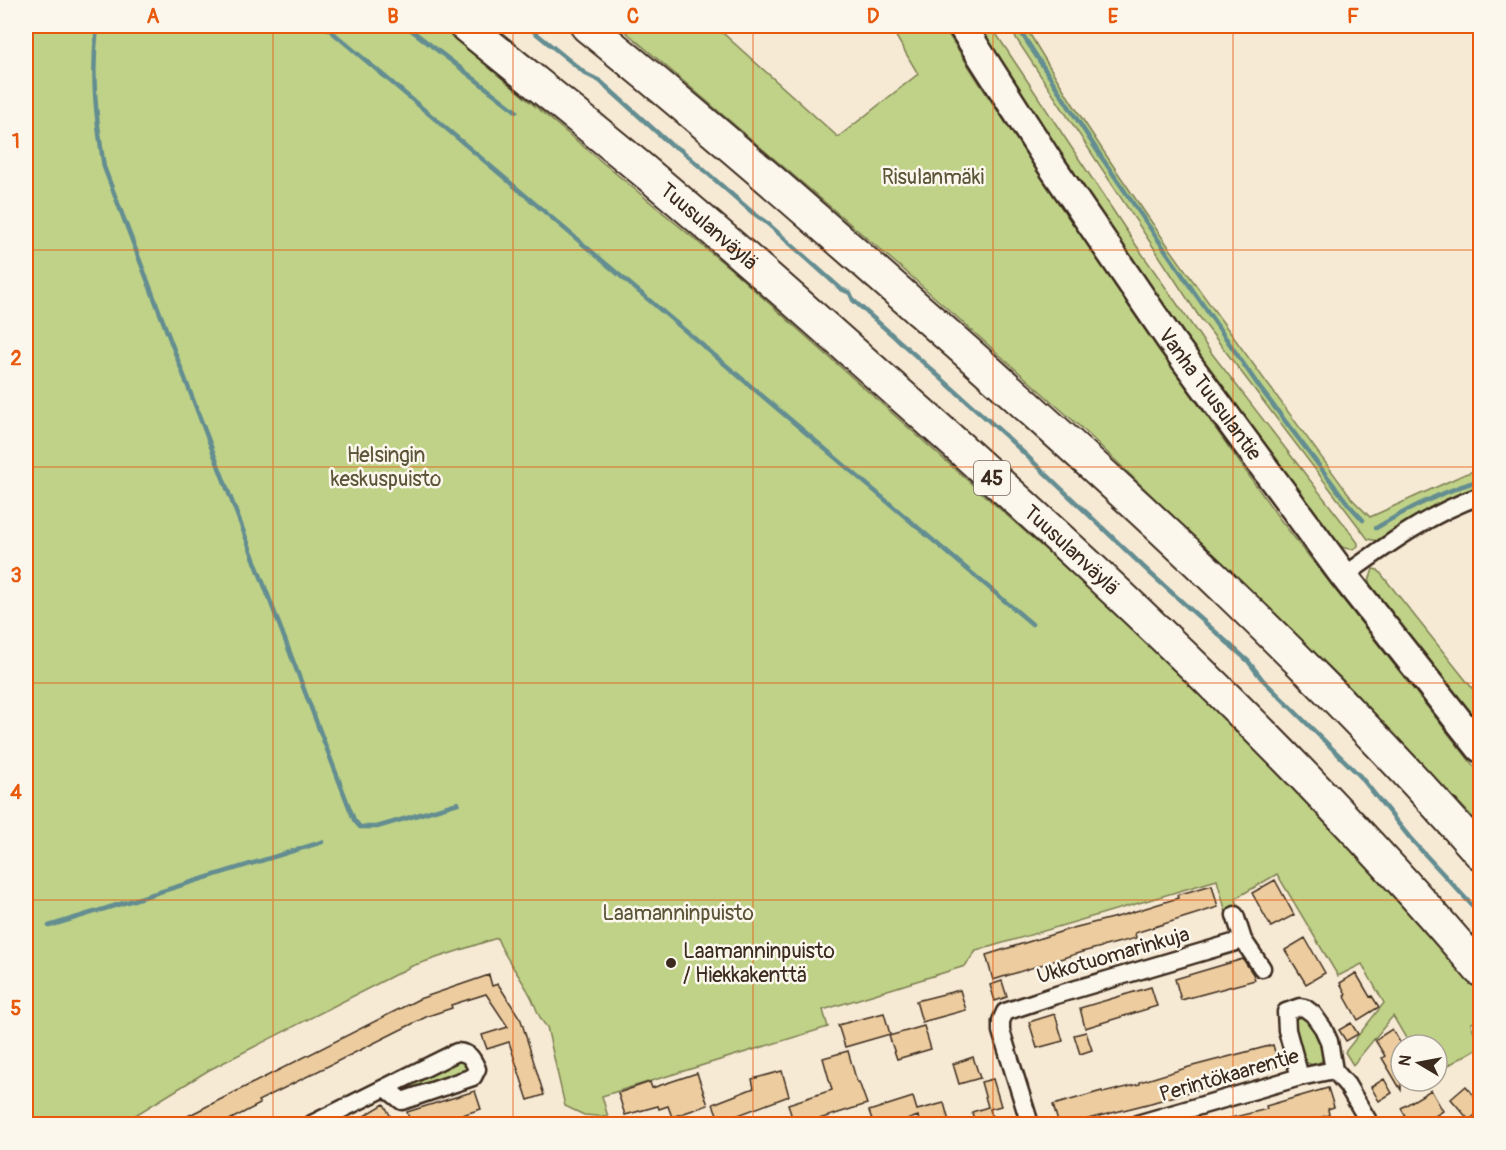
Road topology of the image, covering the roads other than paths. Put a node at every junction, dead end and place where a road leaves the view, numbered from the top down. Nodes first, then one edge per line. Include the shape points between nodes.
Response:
1 (466, 26) edge
2 (587, 26) edge
3 (962, 26) edge
4 (1480, 496) edge
5 (1344, 576) junction
6 (1480, 748) edge
7 (1480, 853) edge
8 (1235, 915) dead end
9 (1243, 940) junction
10 (1262, 968) dead end
11 (1480, 970) edge
12 (1334, 1070) junction
13 (1300, 1077) junction
14 (386, 1088) junction
15 (312, 1125) edge
16 (1030, 1125) edge
17 (1137, 1125) edge
18 (1370, 1125) edge

1 - 11 highway, Tuusulanväylä / 45 via 757,268 1041,522 1304,774
2 - 7 highway via 695,113 1089,461 1357,717
3 - 5 main road, Vanha Tuusulantie via 1171,341
4 - 5 street via 1427,520
5 - 6 main road, Vanha Tuusulantie
8 - 9 street
9 - 10 street
9 - 16 street, Ukkotuomarinkuja via 1005,1012 1001,1021 1005,1046
12 - 13 street, Perintökaarentie
12 - 13 street via 1323,1028 1305,1008 1295,1007 1286,1012 1286,1020
12 - 18 street
13 - 17 street, Perintökaarentie
14 - 14 street via 457,1052 471,1057 477,1069 473,1077 402,1101
14 - 15 street

